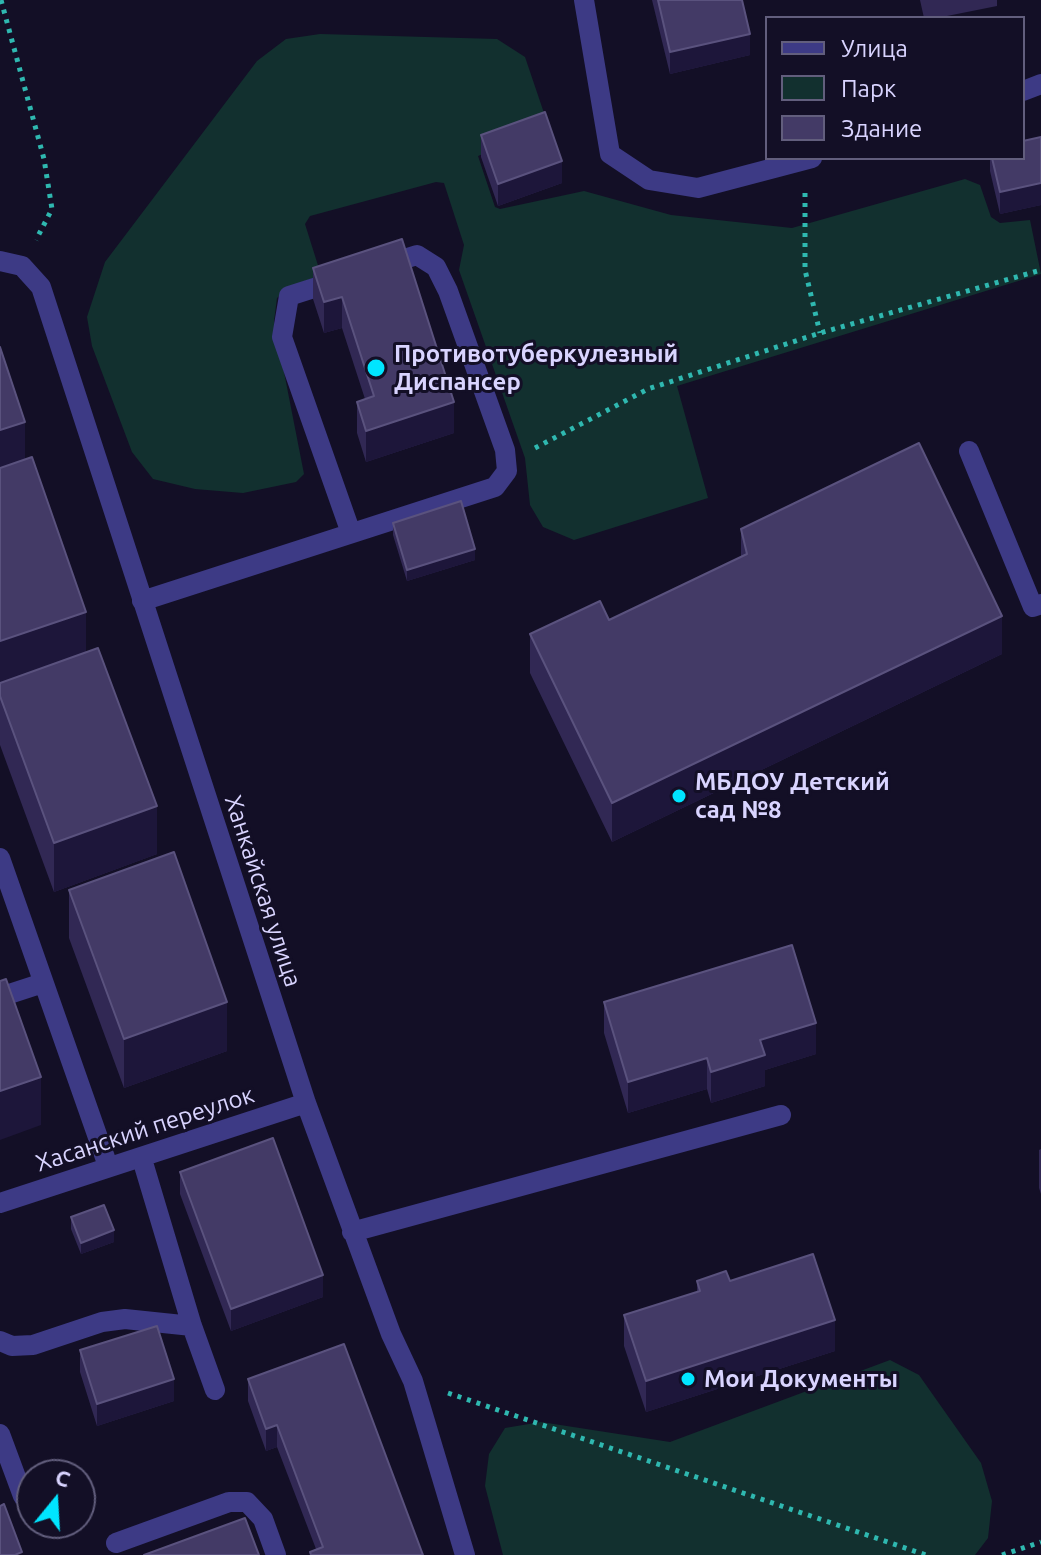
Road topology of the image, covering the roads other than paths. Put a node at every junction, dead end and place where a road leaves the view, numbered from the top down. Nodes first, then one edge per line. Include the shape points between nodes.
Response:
1 (584, 0) edge
2 (804, 160) edge
3 (0, 261) edge
4 (969, 451) dead end
5 (351, 533) junction
6 (142, 601) junction
7 (1041, 604) edge
8 (0, 858) edge
9 (43, 983) junction
10 (0, 997) edge
11 (306, 1103) junction
12 (781, 1115) dead end
13 (142, 1159) junction
14 (108, 1166) junction
15 (0, 1203) edge
16 (352, 1232) junction
17 (192, 1326) junction
18 (0, 1341) edge
19 (215, 1390) dead end
20 (0, 1434) edge
21 (16, 1477) edge
22 (116, 1543) dead end
23 (276, 1555) edge
24 (465, 1555) edge

1 - 2 street via 610,154 649,180 698,188
3 - 6 street, Ханкайская улица via 22,266 41,287
4 - 7 street via 1033,607
5 - 5 street via 495,487 507,471 500,435 448,291 436,267 417,255 289,296 282,337
5 - 6 street
6 - 11 street, Ханкайская улица
8 - 9 street
9 - 10 street
9 - 14 street
11 - 13 street, Хасанский переулок
11 - 16 street, Ханкайская улица
12 - 16 street
13 - 14 street, Хасанский переулок
13 - 17 street
14 - 15 street, Хасанский переулок
16 - 24 street, Ханкайская улица via 413,1381
17 - 18 street via 125,1319 33,1345
17 - 19 street
20 - 21 street
22 - 23 street via 229,1502 247,1502 263,1519

